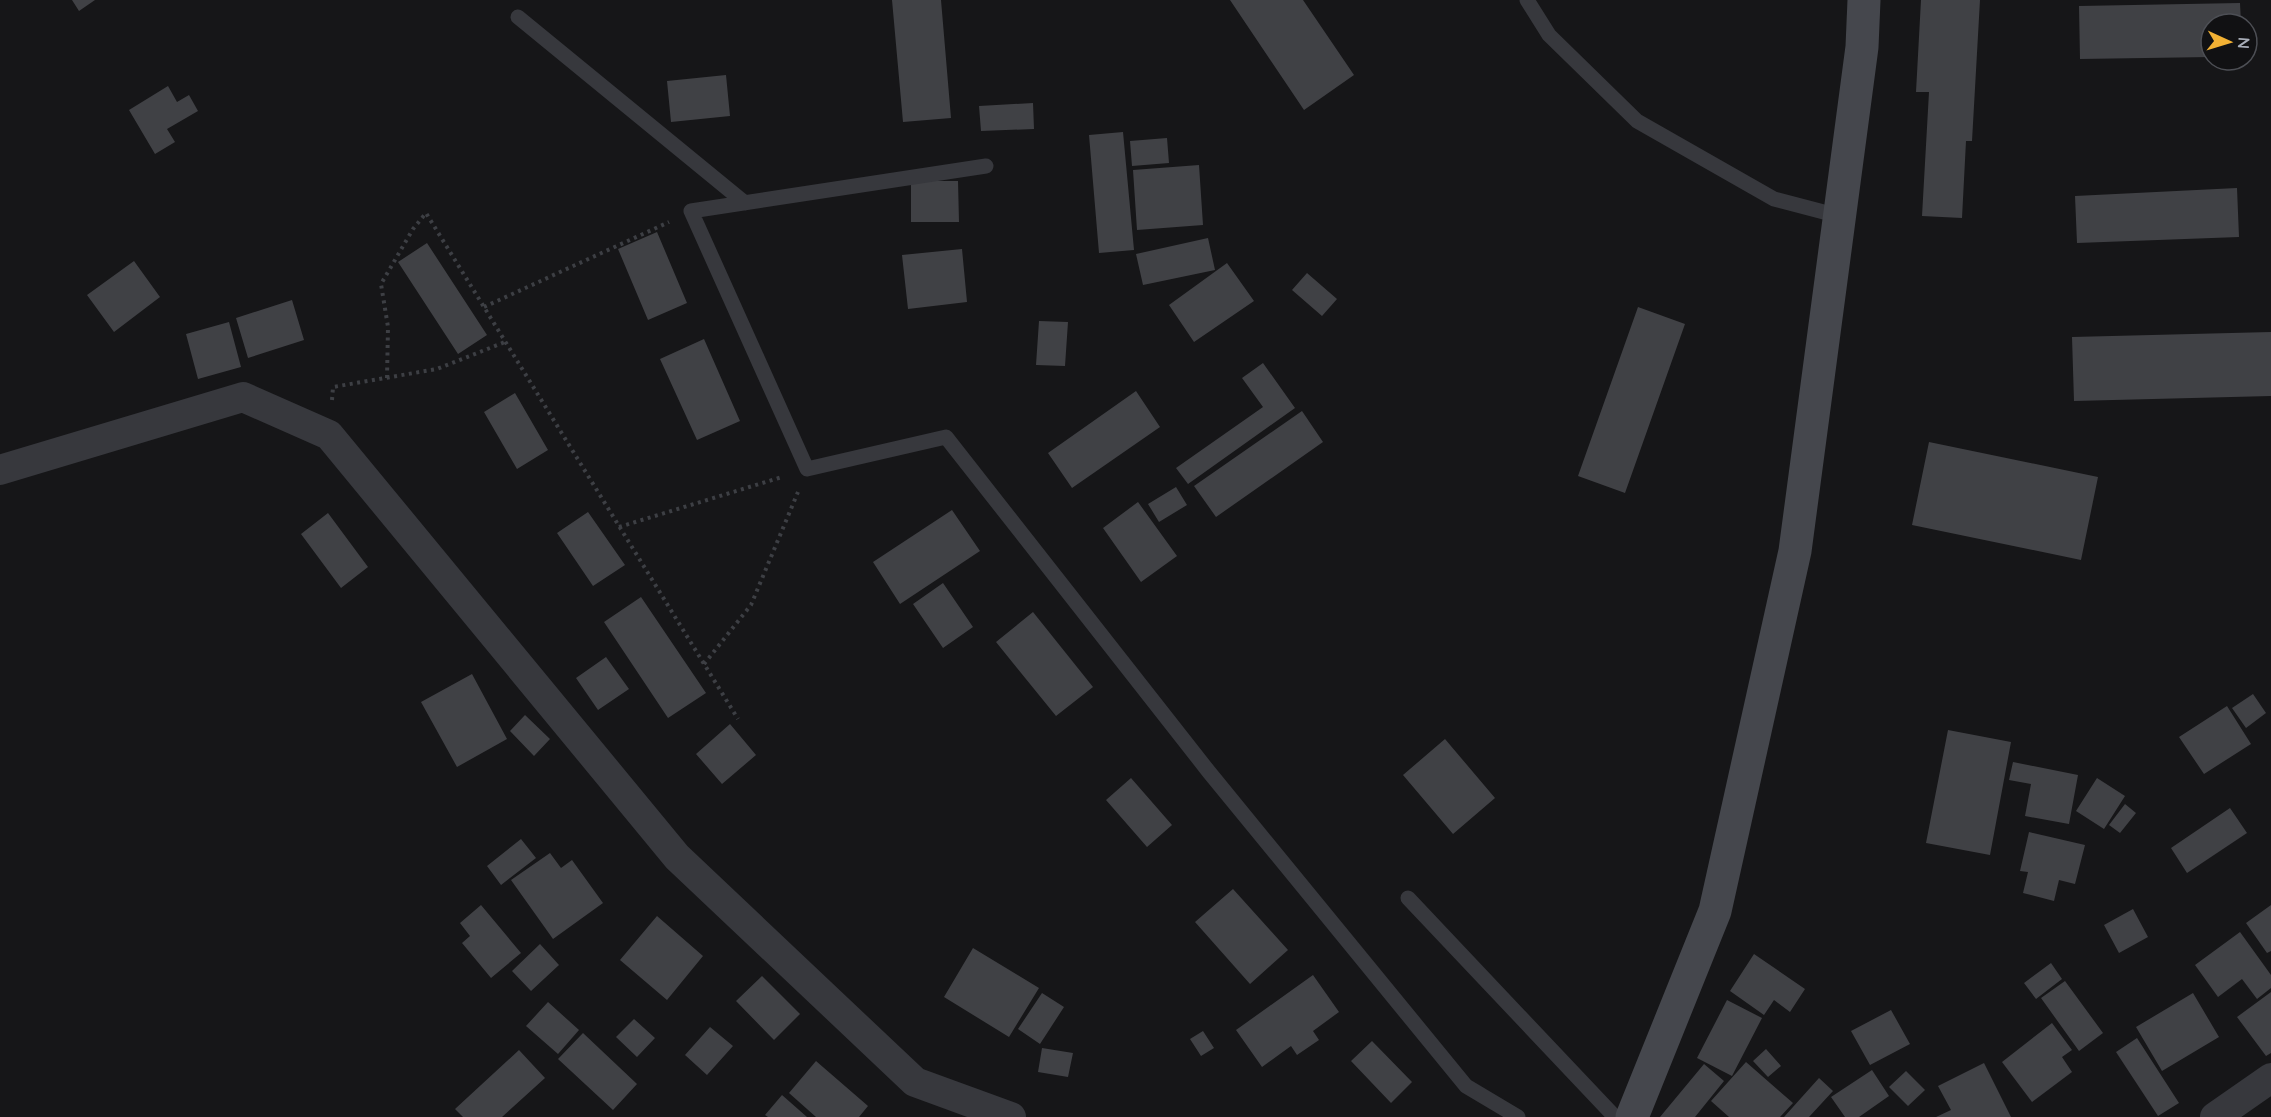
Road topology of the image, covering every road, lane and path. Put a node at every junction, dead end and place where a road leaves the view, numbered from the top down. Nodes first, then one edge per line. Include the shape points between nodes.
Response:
1 (1527, 0) edge
2 (1864, 0) edge
3 (518, 17) dead end
4 (986, 166) dead end
5 (744, 203) junction
6 (691, 211) junction
7 (1839, 216) junction
8 (484, 307) junction
9 (506, 342) junction
10 (387, 378) junction
11 (329, 435) junction
12 (807, 469) junction
13 (0, 470) edge
14 (619, 526) junction
15 (704, 664) junction
16 (738, 718) dead end
17 (1408, 898) dead end
18 (2271, 1078) edge
19 (1011, 1117) edge
20 (1518, 1117) edge
21 (1615, 1117) edge
22 (1632, 1117) edge
23 (2215, 1117) edge

1 - 7 lane via 1549,35 1637,121 1774,199
2 - 7 street via 1862,47
3 - 5 lane
4 - 5 lane
5 - 6 lane
6 - 8 path
6 - 12 lane
7 - 22 street via 1795,551 1716,911
8 - 9 path
8 - 10 path via 426,213 381,284 388,327
9 - 10 path via 437,369
9 - 14 path
10 - 11 path via 333,387
11 - 13 street via 243,397
11 - 19 street via 677,857 915,1082
12 - 14 path
12 - 15 path via 751,605
12 - 20 lane via 946,437 1209,772 1466,1086
14 - 15 path
15 - 16 path
17 - 21 lane
18 - 23 street

